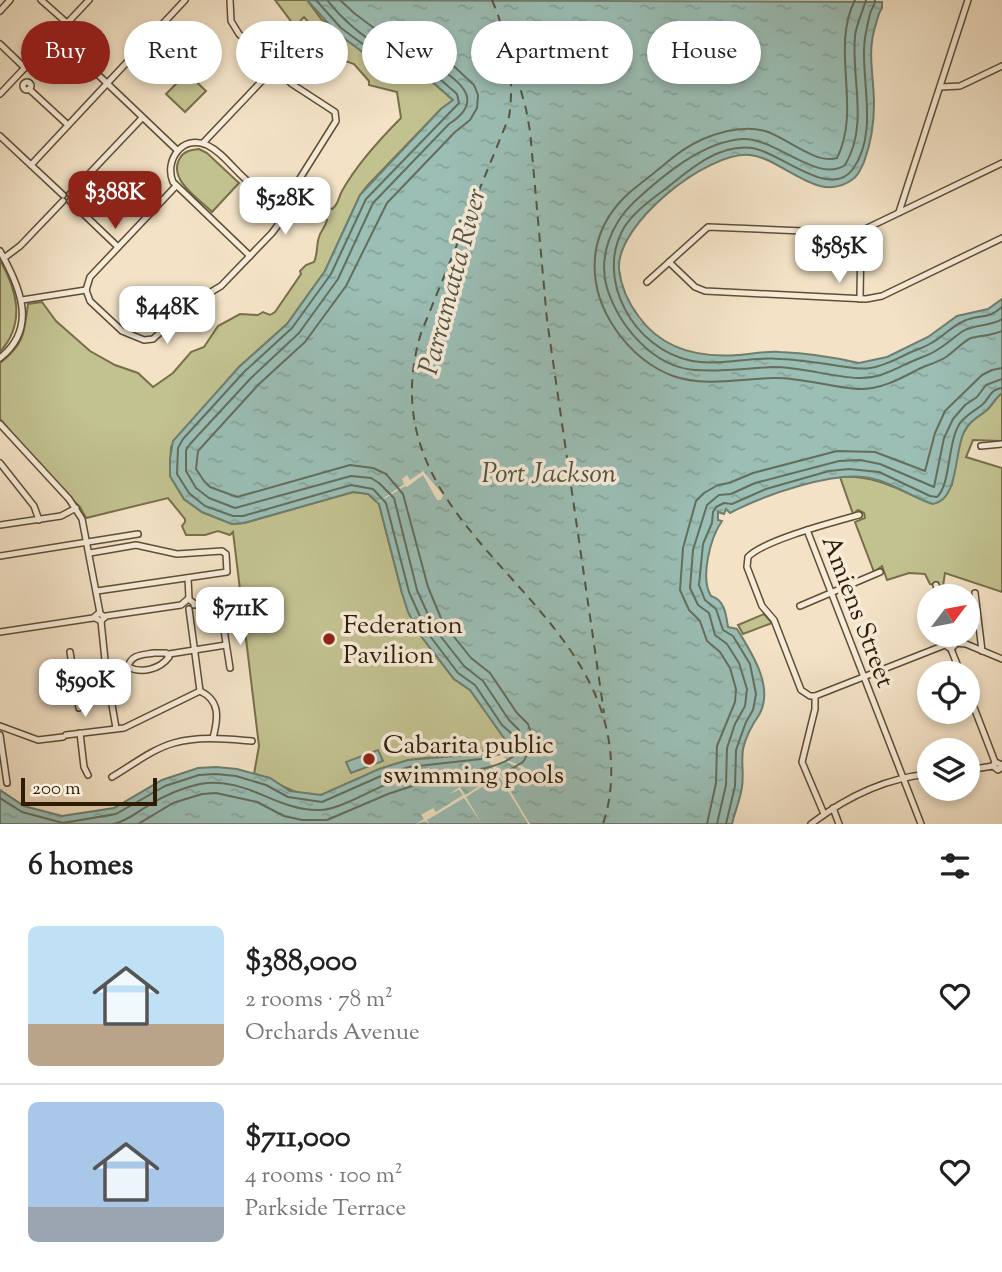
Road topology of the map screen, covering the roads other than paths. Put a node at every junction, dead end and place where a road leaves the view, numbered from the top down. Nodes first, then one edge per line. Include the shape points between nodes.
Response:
1 (10, 0) edge
2 (41, 0) edge
3 (89, 0) edge
4 (185, 0) edge
5 (230, 0) edge
6 (968, 0) edge
7 (0, 11) edge
8 (65, 21) edge
9 (69, 21) edge
10 (236, 29) edge
11 (0, 44) edge
12 (21, 64) edge
13 (1002, 66) edge
14 (21, 72) edge
15 (110, 81) edge
16 (107, 84) joint
17 (259, 84) edge
18 (293, 84) edge
19 (941, 87) junction
20 (29, 89) dead end
21 (0, 94) edge
22 (142, 118) junction
23 (68, 125) junction
24 (0, 136) edge
25 (204, 143) junction
26 (177, 150) junction
27 (1002, 163) edge
28 (31, 165) junction
29 (176, 186) junction
30 (66, 198) junction
31 (287, 199) junction
32 (309, 204) dead end
33 (899, 212) junction
34 (862, 231) junction
35 (1002, 238) edge
36 (118, 247) junction
37 (0, 251) edge
38 (250, 256) junction
39 (4, 258) junction
40 (669, 262) junction
41 (648, 282) dead end
42 (86, 290) junction
43 (860, 299) junction
44 (22, 300) junction
45 (0, 358) edge
46 (0, 424) edge
47 (1002, 444) edge
48 (981, 446) dead end
49 (0, 463) edge
50 (76, 508) junction
51 (859, 515) dead end
52 (38, 520) junction
53 (0, 525) edge
54 (807, 530) junction
55 (138, 534) dead end
56 (88, 543) junction
57 (90, 553) junction
58 (0, 556) edge
59 (880, 572) dead end
60 (188, 578) junction
61 (97, 591) junction
62 (831, 593) junction
63 (240, 597) dead end
64 (189, 604) junction
65 (800, 606) dead end
66 (100, 617) junction
67 (224, 630) dead end
68 (0, 632) edge
69 (980, 634) edge
70 (226, 645) junction
71 (928, 648) edge
72 (965, 648) edge
73 (195, 650) junction
74 (982, 651) junction
75 (70, 652) dead end
76 (169, 654) junction
77 (1002, 659) edge
78 (128, 667) junction
79 (230, 668) dead end
80 (106, 670) junction
81 (74, 676) junction
82 (863, 676) junction
83 (200, 691) junction
84 (813, 696) junction
85 (79, 708) dead end
86 (980, 722) edge
87 (0, 726) edge
88 (116, 728) junction
89 (80, 733) junction
90 (0, 735) edge
91 (213, 738) junction
92 (252, 741) dead end
93 (998, 766) edge
94 (980, 768) edge
95 (88, 775) dead end
96 (917, 776) edge
97 (111, 777) dead end
98 (903, 778) junction
99 (1002, 778) edge
100 (7, 783) dead end
101 (833, 808) junction
102 (824, 814) junction
103 (811, 824) edge
104 (839, 824) edge
105 (921, 824) edge

1 - 7 street
2 - 8 street
3 - 9 street
4 - 15 street
5 - 10 street via 229,14
6 - 19 street
11 - 12 street
13 - 19 street via 960,86
14 - 21 street
16 - 22 street
16 - 23 street
17 - 25 street
18 - 31 street via 335,112 337,118
19 - 33 street
20 - 23 street
22 - 26 street
22 - 30 street
23 - 28 street
24 - 28 street
25 - 26 street
25 - 31 street via 254,186
26 - 29 street via 170,168
27 - 33 street
28 - 30 street
29 - 36 street
29 - 38 street
30 - 36 street
30 - 39 street
31 - 32 street
31 - 38 street via 278,225
33 - 34 street
34 - 40 street via 710,226
34 - 43 street
35 - 43 street via 882,296
36 - 42 street via 90,277
37 - 39 street
38 - 42 street via 221,286 191,304 153,339 122,331 90,301
39 - 44 street
40 - 41 street
40 - 43 street via 695,288 705,291
42 - 44 street
44 - 45 street via 18,335
46 - 50 street
47 - 48 street
49 - 52 street via 34,506
50 - 52 street
50 - 56 street
51 - 54 street
52 - 53 street
54 - 62 street, Amiens Street
54 - 84 street via 755,551 748,557 747,567 801,690
55 - 56 street
56 - 57 street
56 - 58 street
57 - 60 street via 136,545 177,554 226,554 227,572
57 - 61 street
59 - 62 street
60 - 61 street
60 - 64 street
61 - 66 street
62 - 65 street
62 - 82 street, Amiens Street
63 - 64 street
64 - 66 street
64 - 73 street
66 - 68 street
66 - 80 street
67 - 70 street
69 - 74 street
70 - 73 street
70 - 79 street
71 - 82 street
72 - 74 street
73 - 76 street
73 - 83 street
74 - 77 street
75 - 81 street
76 - 78 street via 135,657
76 - 78 street via 163,664 146,670
78 - 80 street
80 - 81 street
80 - 88 street
81 - 85 street
82 - 84 street
82 - 98 street, Amiens Street
83 - 88 street
83 - 91 street via 212,699 216,709
84 - 102 street via 815,709 802,762
86 - 93 street
87 - 89 street via 38,740
88 - 89 street
89 - 95 street
90 - 100 street
91 - 92 street
91 - 97 street via 173,743
93 - 94 street
93 - 99 street
96 - 98 street
98 - 101 street via 859,793
98 - 105 street, Amiens Street
101 - 102 street
101 - 104 street
102 - 103 street

